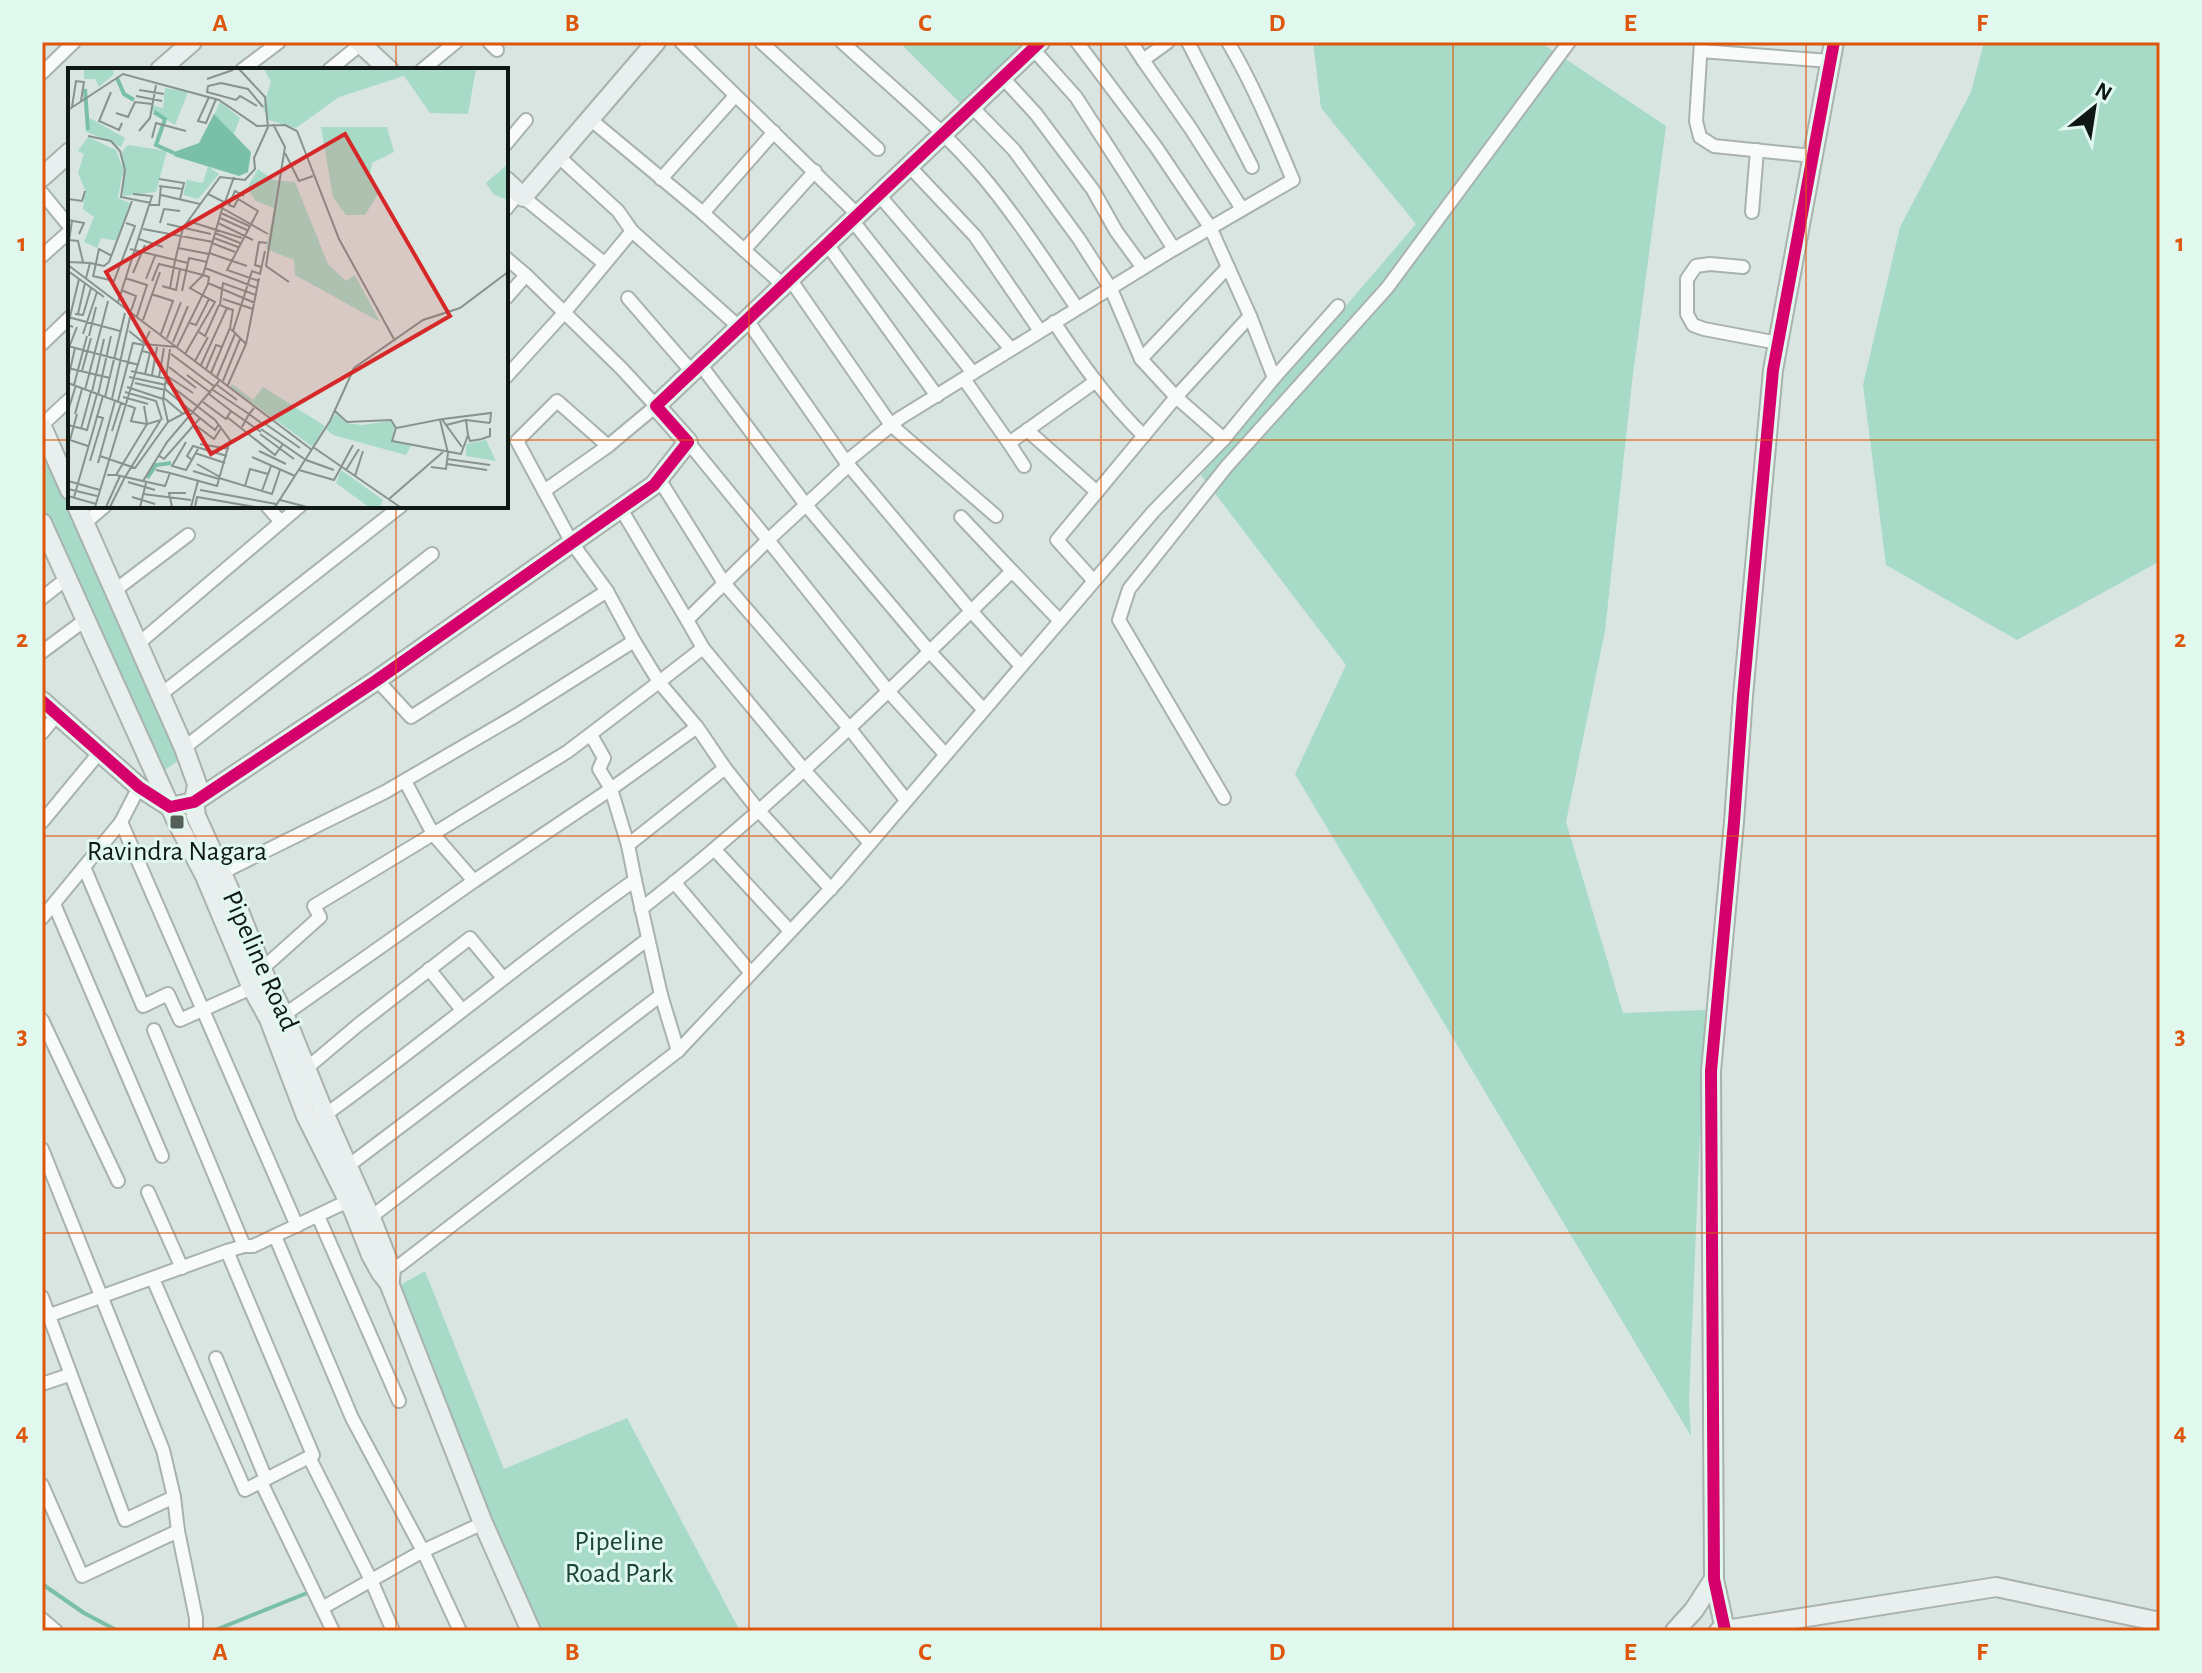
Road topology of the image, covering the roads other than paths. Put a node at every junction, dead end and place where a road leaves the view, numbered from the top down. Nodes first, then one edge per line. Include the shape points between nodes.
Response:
1 (74, 42) edge
2 (190, 42) edge
3 (279, 42) edge
4 (456, 42) edge
5 (656, 42) edge
6 (681, 42) edge
7 (761, 42) edge
8 (842, 42) edge
9 (1077, 42) edge
10 (1131, 42) edge
11 (1168, 42) edge
12 (1188, 42) edge
13 (1228, 42) edge
14 (1569, 42) edge
15 (365, 44) edge
16 (1036, 46) edge
17 (1701, 46) edge
18 (1832, 51) edge
19 (1143, 60) junction
20 (162, 68) edge
21 (245, 68) edge
22 (332, 68) edge
23 (387, 68) edge
24 (424, 68) edge
25 (42, 73) edge
26 (1003, 78) junction
27 (735, 96) junction
28 (972, 107) junction
29 (590, 119) junction
30 (526, 120) dead end
31 (774, 132) junction
32 (943, 134) junction
33 (508, 142) edge
34 (878, 149) dead end
35 (1757, 150) junction
36 (68, 154) edge
37 (558, 156) junction
38 (1813, 156) junction
39 (909, 166) junction
40 (1252, 167) dead end
41 (815, 171) junction
42 (42, 177) edge
43 (661, 179) junction
44 (516, 190) edge
45 (42, 193) edge
46 (879, 195) junction
47 (1242, 209) junction
48 (1752, 212) dead end
49 (703, 213) junction
50 (855, 217) junction
51 (68, 226) edge
52 (1210, 227) junction
53 (68, 231) edge
54 (632, 231) junction
55 (827, 244) junction
56 (1174, 249) junction
57 (744, 250) junction
58 (42, 256) edge
59 (508, 260) edge
60 (604, 263) junction
61 (1228, 267) junction
62 (1743, 267) dead end
63 (1143, 268) junction
64 (526, 275) junction
65 (787, 282) junction
66 (1111, 289) junction
67 (508, 296) edge
68 (628, 298) dead end
69 (1338, 306) dead end
70 (1077, 308) junction
71 (564, 313) junction
72 (1250, 316) junction
73 (68, 319) edge
74 (1054, 322) junction
75 (743, 324) junction
76 (1040, 331) junction
77 (1778, 343) junction
78 (42, 344) edge
79 (1011, 349) junction
80 (1141, 359) junction
81 (696, 368) junction
82 (508, 375) edge
83 (968, 376) junction
84 (1274, 378) junction
85 (1096, 381) junction
86 (937, 396) junction
87 (1176, 397) junction
88 (68, 401) edge
89 (656, 406) junction
90 (891, 425) junction
91 (42, 426) edge
92 (1027, 430) junction
93 (1144, 436) junction
94 (1224, 439) junction
95 (688, 442) junction
96 (1009, 443) junction
97 (608, 446) junction
98 (848, 463) junction
99 (1024, 466) dead end
100 (659, 479) junction
101 (68, 481) edge
102 (544, 491) junction
103 (1097, 492) junction
104 (806, 505) junction
105 (269, 508) edge
106 (298, 508) edge
107 (398, 508) edge
108 (621, 509) junction
109 (81, 515) edge
110 (996, 516) dead end
111 (961, 517) dead end
112 (281, 522) junction
113 (42, 523) edge
114 (188, 535) dead end
115 (768, 540) junction
116 (572, 543) junction
117 (432, 554) dead end
118 (1012, 571) junction
119 (66, 579) junction
120 (1093, 580) junction
121 (724, 583) junction
122 (114, 591) junction
123 (607, 591) junction
124 (42, 598) edge
125 (971, 611) junction
126 (85, 620) junction
127 (687, 620) junction
128 (1060, 621) junction
129 (634, 641) junction
130 (138, 644) junction
131 (703, 648) junction
132 (42, 652) edge
133 (930, 652) junction
134 (1021, 666) junction
135 (377, 680) junction
136 (659, 682) junction
137 (889, 692) junction
138 (160, 695) junction
139 (42, 701) edge
140 (983, 709) junction
141 (57, 715) junction
142 (697, 727) junction
143 (850, 729) junction
144 (42, 733) edge
145 (591, 735) junction
146 (184, 748) junction
147 (99, 753) junction
148 (945, 754) junction
149 (725, 768) junction
150 (805, 771) junction
151 (405, 781) junction
152 (139, 787) junction
153 (611, 789) junction
154 (1224, 798) dead end
155 (906, 800) junction
156 (194, 802) junction
157 (170, 807) junction
158 (759, 811) junction
159 (42, 822) edge
160 (121, 822) junction
161 (433, 834) junction
162 (870, 843) junction
163 (628, 845) junction
164 (715, 850) junction
165 (84, 867) junction
166 (221, 873) junction
167 (635, 880) junction
168 (474, 881) junction
169 (674, 882) junction
170 (831, 889) junction
171 (54, 904) junction
172 (641, 909) junction
173 (42, 918) edge
174 (790, 931) junction
175 (648, 939) junction
176 (429, 969) junction
177 (751, 973) junction
178 (503, 978) junction
179 (261, 979) junction
180 (661, 995) junction
181 (203, 1009) junction
182 (462, 1010) junction
183 (284, 1015) junction
184 (42, 1020) edge
185 (154, 1030) dead end
186 (678, 1051) junction
187 (307, 1068) junction
188 (325, 1115) junction
189 (42, 1149) edge
190 (162, 1156) dead end
191 (348, 1166) junction
192 (118, 1181) dead end
193 (148, 1192) dead end
194 (348, 1201) junction
195 (318, 1216) junction
196 (371, 1217) junction
197 (297, 1226) junction
198 (275, 1236) junction
199 (244, 1246) junction
200 (227, 1251) junction
201 (182, 1268) junction
202 (387, 1275) junction
203 (153, 1279) junction
204 (42, 1297) edge
205 (102, 1297) junction
206 (46, 1317) edge
207 (216, 1358) dead end
208 (69, 1375) junction
209 (42, 1384) edge
210 (399, 1401) dead end
211 (309, 1457) junction
212 (263, 1480) junction
213 (42, 1485) edge
214 (174, 1497) junction
215 (483, 1523) junction
216 (178, 1531) junction
217 (423, 1551) junction
218 (371, 1580) junction
219 (1716, 1587) junction
220 (316, 1597) junction
221 (42, 1619) edge
222 (2160, 1622) edge
223 (1752, 1626) junction
224 (56, 1631) edge
225 (196, 1631) edge
226 (333, 1631) edge
227 (393, 1631) edge
228 (460, 1631) edge
229 (531, 1631) edge
230 (1675, 1631) edge
231 (1722, 1631) edge

1 - 25 street
2 - 20 street
3 - 21 street
4 - 24 street
5 - 29 street
6 - 27 street
7 - 34 street
8 - 32 street
9 - 52 street
10 - 19 street
11 - 19 street
12 - 40 street
13 - 47 street via 1293,180
14 - 154 street via 1387,288 1227,466 1129,589 1119,620
15 - 22 street
15 - 23 street
16 - 26 street
16 - 56 street via 1076,97
17 - 18 street
17 - 35 street via 1696,121 1700,137 1714,146
18 - 38 street
19 - 47 street
26 - 28 street
26 - 63 street via 1093,190
27 - 31 street
27 - 43 street
28 - 32 street
28 - 66 street via 1014,150
29 - 37 street
29 - 43 street
30 - 33 street
31 - 41 street
31 - 49 street
32 - 39 street
32 - 70 street via 984,178
35 - 38 street
35 - 48 street
36 - 42 street
37 - 44 street
37 - 54 street via 618,211
38 - 77 street
39 - 46 street
39 - 76 street via 975,236
41 - 50 street
41 - 57 street
43 - 49 street
44 - 60 street
45 - 51 street
46 - 50 street
46 - 79 street
47 - 52 street
49 - 57 street
50 - 55 street
50 - 83 street
52 - 56 street
52 - 61 street
53 - 58 street
54 - 60 street
54 - 75 street
55 - 65 street
55 - 86 street
56 - 63 street
57 - 65 street
59 - 64 street
60 - 71 street
61 - 72 street
61 - 80 street
62 - 77 street via 1696,266 1687,279 1687,314 1693,325 1704,329
63 - 66 street
64 - 67 street
64 - 71 street
65 - 75 street
65 - 90 street
66 - 70 street
66 - 80 street
68 - 81 street
69 - 84 street
70 - 74 street
71 - 82 street
71 - 89 street
72 - 84 street
72 - 87 street
73 - 78 street
74 - 76 street
74 - 85 street
75 - 81 street
75 - 98 street
76 - 79 street
77 - 219 street via 1711,1071
79 - 83 street
80 - 87 street
81 - 89 street
81 - 104 street
83 - 86 street
83 - 96 street
84 - 94 street
85 - 92 street
85 - 93 street
86 - 90 street
87 - 93 street
87 - 94 street
88 - 91 street
89 - 95 street
89 - 97 street
90 - 98 street
90 - 110 street
91 - 101 street
92 - 96 street
92 - 103 street
93 - 103 street
94 - 120 street
95 - 100 street
95 - 115 street
96 - 99 street
97 - 102 street
97 - 102 street via 557,401 517,441
98 - 104 street
98 - 125 street
100 - 108 street
100 - 121 street
102 - 116 street
103 - 120 street via 1057,540
104 - 115 street
104 - 133 street
105 - 112 street
106 - 112 street
107 - 138 street
108 - 116 street
108 - 127 street
109 - 122 street, Pipeline Road
111 - 118 street
112 - 130 street
113 - 119 street, Pipeline Road
114 - 122 street
115 - 121 street
115 - 137 street
116 - 123 street
116 - 135 street
117 - 146 street
118 - 125 street
118 - 128 street
119 - 124 street
119 - 126 street, Pipeline Road
120 - 128 street
121 - 127 street
121 - 143 street
122 - 130 street, Pipeline Road
123 - 129 street
123 - 135 street via 411,717
125 - 133 street
125 - 134 street
126 - 132 street
126 - 157 street, Pipeline Road
127 - 131 street
128 - 134 street
129 - 136 street
129 - 151 street
130 - 138 street, Pipeline Road
131 - 136 street
131 - 150 street
133 - 137 street
133 - 140 street
134 - 140 street
135 - 156 street
136 - 142 street
136 - 145 street
137 - 143 street
137 - 148 street
138 - 146 street, Pipeline Road
139 - 141 street
140 - 148 street
141 - 144 street
141 - 147 street
142 - 149 street
142 - 153 street
143 - 150 street
143 - 155 street
145 - 153 street via 604,758 599,769
145 - 161 street
146 - 156 street, Pipeline Road via 197,784
147 - 152 street
147 - 159 street
148 - 155 street
149 - 158 street
149 - 163 street
150 - 158 street
150 - 162 street
151 - 161 street
151 - 166 street
152 - 157 street
152 - 160 street
153 - 163 street
153 - 168 street
155 - 162 street
156 - 157 street
156 - 166 street, Pipeline Road
157 - 179 street, Pipeline Road
158 - 164 street
158 - 170 street
160 - 165 street
160 - 181 street
161 - 168 street
161 - 179 street via 314,906 320,917
162 - 170 street
163 - 167 street
164 - 169 street
164 - 174 street
165 - 171 street
165 - 181 street via 143,1006 168,994 180,1020
166 - 179 street, Pipeline Road
167 - 172 street
167 - 178 street
168 - 183 street
169 - 172 street
169 - 177 street
170 - 174 street
171 - 173 street
171 - 190 street
172 - 175 street
174 - 177 street
175 - 180 street
175 - 191 street
176 - 178 street via 470,938
176 - 182 street
176 - 187 street
177 - 186 street
178 - 182 street
179 - 181 street
179 - 183 street, Pipeline Road
179 - 194 street, Pipeline Road via 269,1019 306,1116
180 - 186 street
180 - 196 street
181 - 197 street
182 - 188 street
183 - 187 street, Pipeline Road
184 - 192 street
185 - 199 street
186 - 202 street
187 - 188 street, Pipeline Road
188 - 191 street, Pipeline Road
189 - 205 street
191 - 196 street, Pipeline Road
193 - 201 street
194 - 195 street
194 - 202 street, Pipeline Road
195 - 197 street
195 - 210 street
196 - 202 street, Pipeline Road
197 - 198 street
198 - 199 street
198 - 217 street via 352,1418
199 - 200 street
200 - 201 street
200 - 211 street via 313,1455
201 - 203 street
202 - 215 street, Pipeline Road
203 - 205 street
203 - 212 street via 245,1490
204 - 206 street
205 - 206 street
205 - 214 street via 163,1450
206 - 208 street
207 - 212 street
208 - 209 street
208 - 214 street via 125,1520
211 - 212 street
211 - 218 street
212 - 220 street
213 - 216 street via 82,1576
214 - 216 street
215 - 217 street
215 - 229 street, Pipeline Road
216 - 225 street
217 - 218 street
217 - 228 street
218 - 220 street
218 - 227 street
219 - 223 street
219 - 230 street
219 - 231 street
220 - 226 street
221 - 224 street
222 - 223 street via 1996,1587
223 - 231 street

